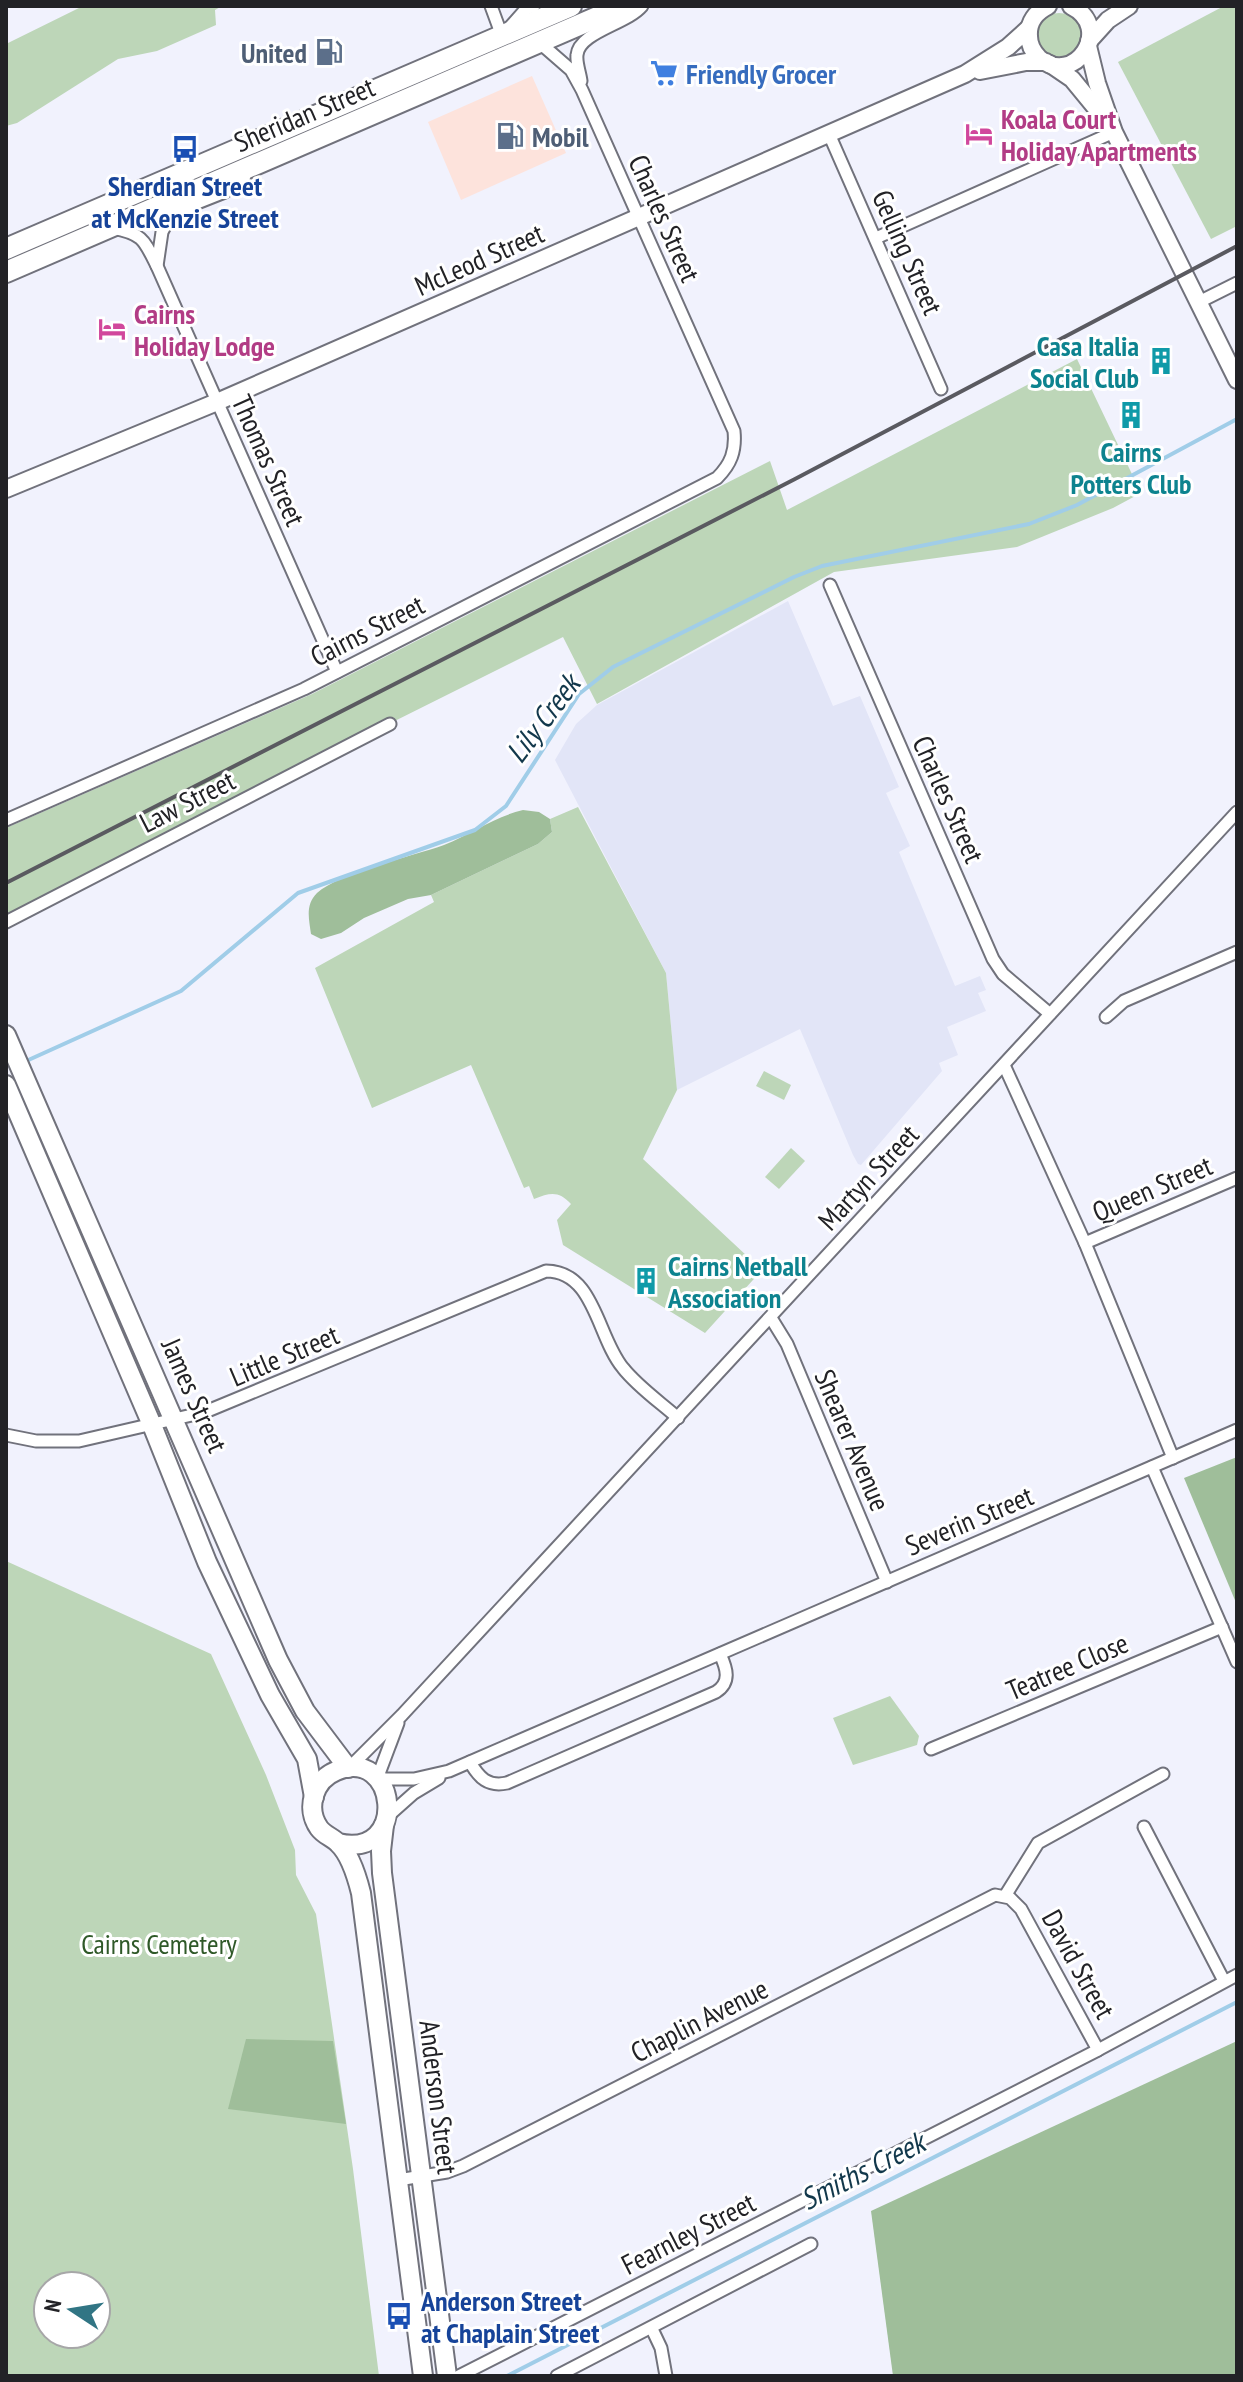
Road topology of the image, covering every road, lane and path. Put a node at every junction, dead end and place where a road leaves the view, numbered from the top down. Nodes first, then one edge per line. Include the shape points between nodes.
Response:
1 (491, 6) edge
2 (534, 6) edge
3 (571, 6) edge
4 (623, 6) edge
5 (642, 6) edge
6 (1048, 6) edge
7 (1073, 6) edge
8 (1129, 6) edge
9 (1030, 19) edge
10 (502, 36) junction
11 (540, 43) junction
12 (1089, 43) junction
13 (1048, 63) junction
14 (965, 74) junction
15 (582, 90) junction
16 (1114, 132) junction
17 (829, 134) junction
18 (259, 163) junction
19 (638, 218) junction
20 (108, 227) junction
21 (876, 238) junction
22 (6, 249) edge
23 (157, 266) junction
24 (6, 272) edge
25 (1237, 283) edge
26 (1199, 302) junction
27 (1237, 380) edge
28 (941, 389) dead end
29 (217, 402) junction
30 (733, 456) joint
31 (8, 489) edge
32 (830, 585) dead end
33 (337, 672) junction
34 (390, 724) dead end
35 (1237, 812) edge
36 (6, 820) edge
37 (6, 922) edge
38 (1237, 952) edge
39 (1050, 1014) junction
40 (1106, 1017) dead end
41 (9, 1041) edge
42 (1004, 1065) junction
43 (6, 1085) edge
44 (1237, 1178) edge
45 (1085, 1243) junction
46 (771, 1318) junction
47 (678, 1418) junction
48 (176, 1421) junction
49 (152, 1425) junction
50 (1237, 1430) edge
51 (6, 1435) edge
52 (1173, 1458) junction
53 (1152, 1467) junction
54 (887, 1582) junction
55 (1222, 1627) junction
56 (720, 1654) junction
57 (1237, 1662) edge
58 (402, 1715) junction
59 (931, 1749) dead end
60 (470, 1762) junction
61 (349, 1768) junction
62 (449, 1771) junction
63 (1163, 1774) dead end
64 (378, 1779) junction
65 (314, 1797) junction
66 (386, 1821) junction
67 (1144, 1827) dead end
68 (338, 1843) junction
69 (1011, 1899) junction
70 (1237, 1975) edge
71 (1224, 1981) junction
72 (1098, 2050) junction
73 (422, 2177) junction
74 (398, 2180) junction
75 (811, 2244) dead end
76 (652, 2329) junction
77 (423, 2376) edge
78 (447, 2376) edge
79 (459, 2376) edge
80 (557, 2376) edge
81 (666, 2376) edge

1 - 10 street
2 - 10 street
3 - 10 highway, Sheridan Street
4 - 11 highway, Sheridan Street
5 - 15 street, Charles Street via 583,41 577,55
6 - 9 street, McLeod Street
7 - 12 street via 1087,21
8 - 12 street
9 - 13 street via 1031,48
9 - 14 street, McLeod Street via 1008,47
10 - 22 highway, Sheridan Street
11 - 15 street, Charles Street via 561,59
11 - 18 highway, Sheridan Street
12 - 13 street, McLeod Street via 1075,61
12 - 16 street
13 - 14 street, McLeod Street
13 - 16 street via 1080,87
14 - 17 street, McLeod Street
15 - 19 street, Charles Street
16 - 21 street
16 - 26 street
17 - 19 street, McLeod Street
17 - 21 street, Gelling Street
18 - 20 highway, Sheridan Street
18 - 23 street via 225,192 172,213 162,232
19 - 29 street, McLeod Street
19 - 30 street, Charles Street via 734,431
20 - 23 street, Thomas Street via 137,234
20 - 24 highway, Sheridan Street
21 - 28 street, Gelling Street
23 - 29 street, Thomas Street
25 - 26 street
26 - 27 street
29 - 31 street, McLeod Street
29 - 33 street, Thomas Street
30 - 33 street, Cairns Street via 717,478
32 - 39 street, Charles Street via 993,959
33 - 36 street, Cairns Street
34 - 37 street, Law Street
35 - 39 street, Martyn Street
38 - 40 street via 1124,1001
39 - 42 street, Martyn Street
41 - 48 main road, James Street
42 - 45 street
42 - 46 street, Martyn Street
43 - 49 main road, James Street
44 - 45 street, Queen Street
45 - 52 street
46 - 47 street, Martyn Street
46 - 54 street, Shearer Avenue via 787,1344
47 - 48 street, Little Street via 621,1366 582,1288 551,1271
47 - 58 street, Martyn Street
48 - 49 street, Little Street
48 - 61 main road, James Street via 290,1684 317,1730
49 - 51 street, Little Street via 68,1442
49 - 65 main road, James Street via 207,1562 270,1695 307,1759
50 - 52 street, Severin Street
52 - 53 street, Severin Street
53 - 54 street, Severin Street
53 - 55 street
54 - 56 street, Severin Street
55 - 57 street
55 - 59 street, Teatree Close
56 - 60 street, Severin Street
56 - 60 street via 727,1674 716,1692 507,1783 487,1782
58 - 61 street, Martyn Street
58 - 64 street, Martyn Street
60 - 62 street, Severin Street
61 - 64 main road
61 - 65 main road via 324,1779
62 - 64 street, Severin Street via 414,1779
62 - 66 street, Severin Street via 414,1793
63 - 69 street via 1038,1843
64 - 66 main road via 388,1797
65 - 68 main road via 316,1824
66 - 68 main road via 372,1838
66 - 73 main road, Anderson Street via 380,1861
67 - 71 street
68 - 74 main road, Anderson Street via 361,1893
69 - 72 street, David Street
69 - 73 street, Chaplin Avenue via 990,1897 463,2166
70 - 71 street, Fearnley Street
71 - 72 street, Fearnley Street
72 - 79 street, Fearnley Street
73 - 74 street, Chaplin Avenue
73 - 78 main road, Anderson Street
74 - 77 main road, Anderson Street
75 - 76 street
76 - 80 street
76 - 81 street

